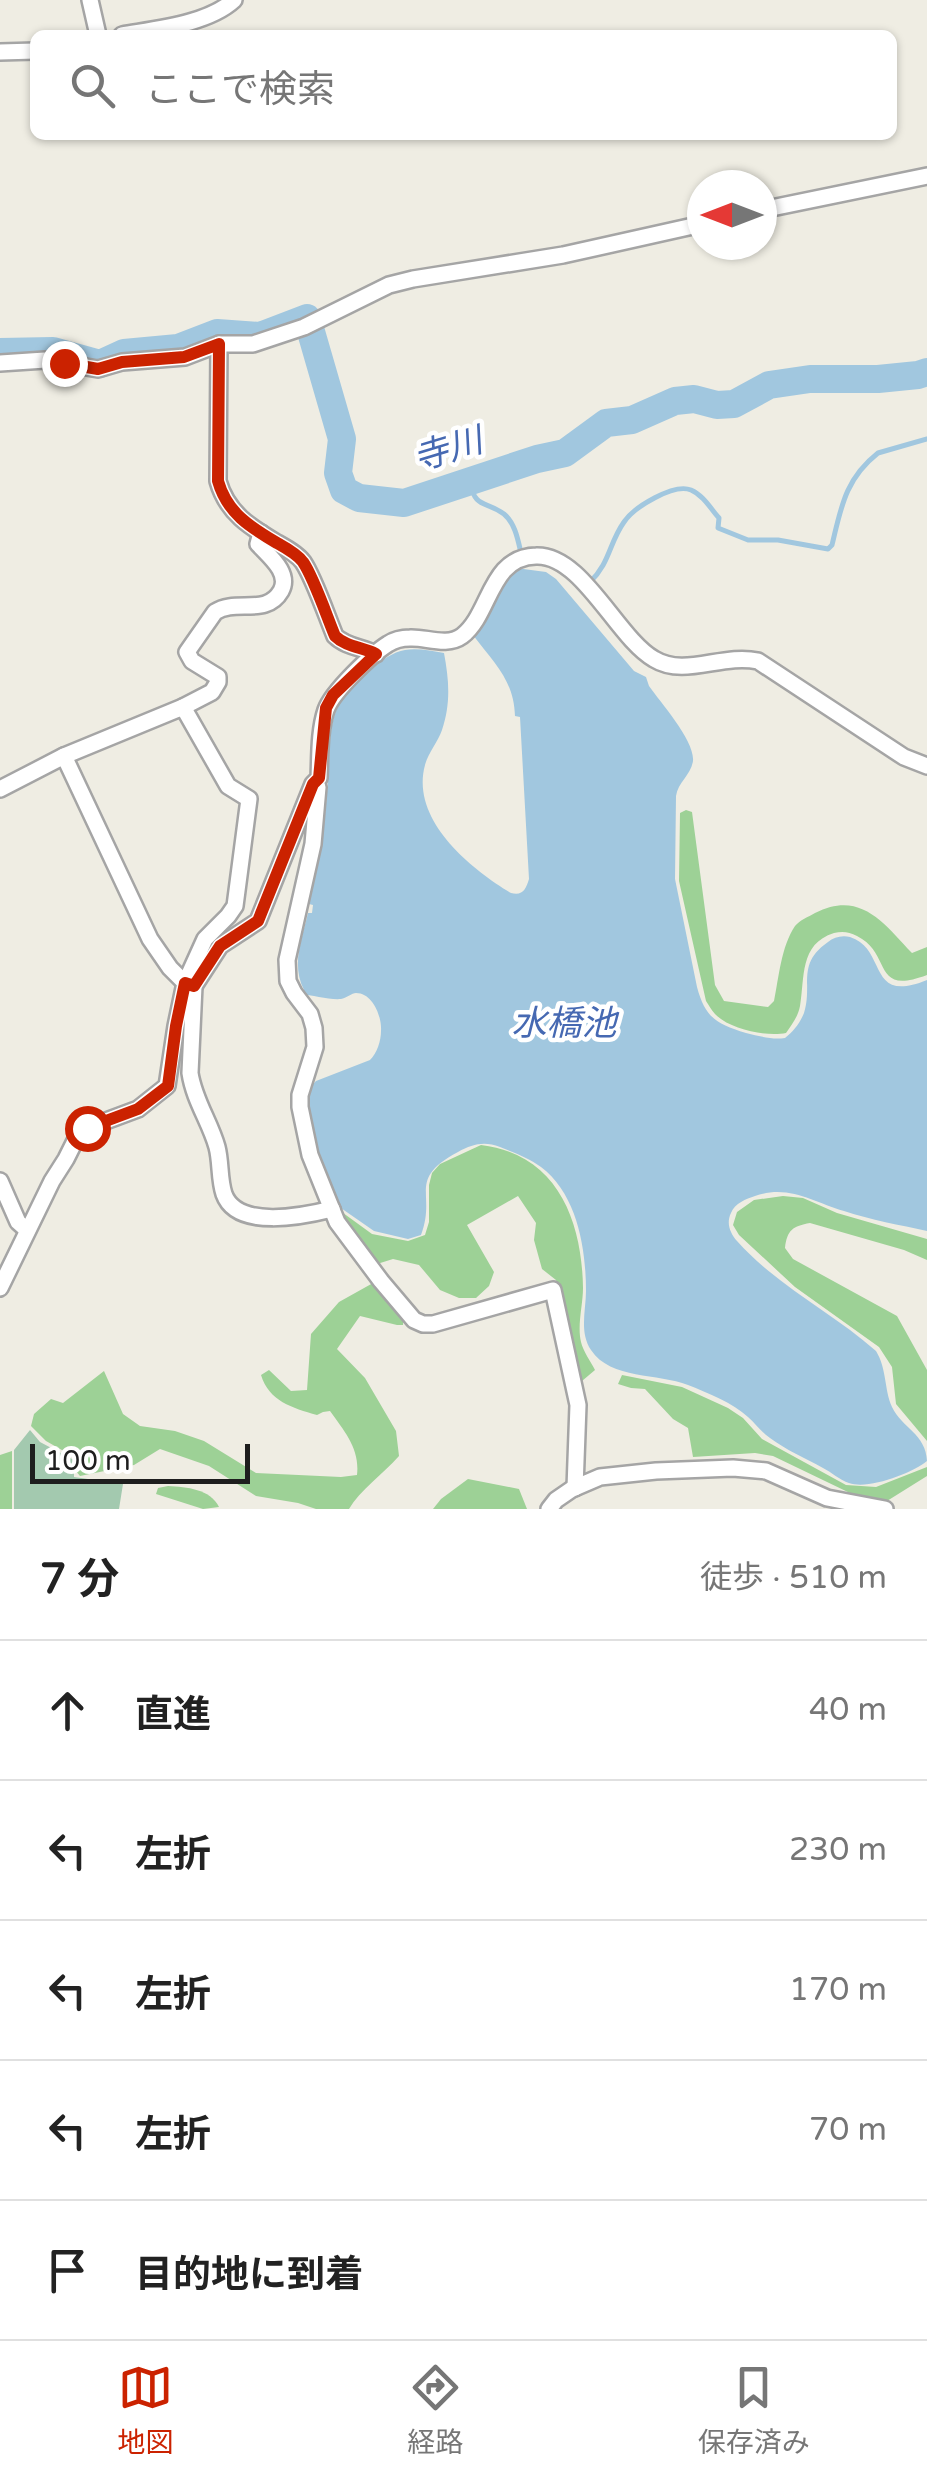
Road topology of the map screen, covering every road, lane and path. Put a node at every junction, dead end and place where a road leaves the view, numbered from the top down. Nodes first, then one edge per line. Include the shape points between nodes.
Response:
1 (90, 0) edge
2 (234, 0) edge
3 (97, 30) edge
4 (151, 30) edge
5 (30, 51) edge
6 (0, 52) edge
7 (927, 176) edge
8 (777, 207) edge
9 (687, 227) edge
10 (219, 344) junction
11 (0, 363) edge
12 (260, 533) junction
13 (376, 654) junction
14 (183, 707) junction
15 (64, 756) junction
16 (927, 766) edge
17 (319, 778) junction
18 (0, 789) edge
19 (190, 985) junction
20 (0, 1180) edge
21 (332, 1210) junction
22 (27, 1230) junction
23 (0, 1288) edge
24 (575, 1488) junction
25 (549, 1509) edge
26 (885, 1509) edge

1 - 3 street
2 - 4 street via 220,12
5 - 6 street
7 - 8 street
9 - 10 street via 413,278 308,326 253,344
10 - 11 street via 184,357 98,369 45,360
10 - 12 street via 218,481 232,512
12 - 13 street via 303,563 342,644
12 - 14 street via 258,544 284,583 270,603 216,612 188,652 218,682
13 - 16 street via 401,638 462,636 499,576 535,556 559,560 654,659 688,667 758,661
13 - 17 street via 326,708
14 - 15 street
14 - 19 street via 228,786 248,799 235,906 206,939
15 - 18 street
15 - 19 street via 150,940
17 - 19 street via 258,921 220,946
17 - 21 street via 313,844 287,960 288,981 314,1028 316,1047 300,1107
19 - 21 street via 192,1086 218,1148 229,1203 264,1217
19 - 22 street via 168,1086 138,1109 79,1133
20 - 22 street
21 - 24 street via 381,1281 423,1324 554,1290 578,1405
22 - 23 street
24 - 25 street
24 - 26 street via 600,1477 733,1468 766,1471 827,1498

